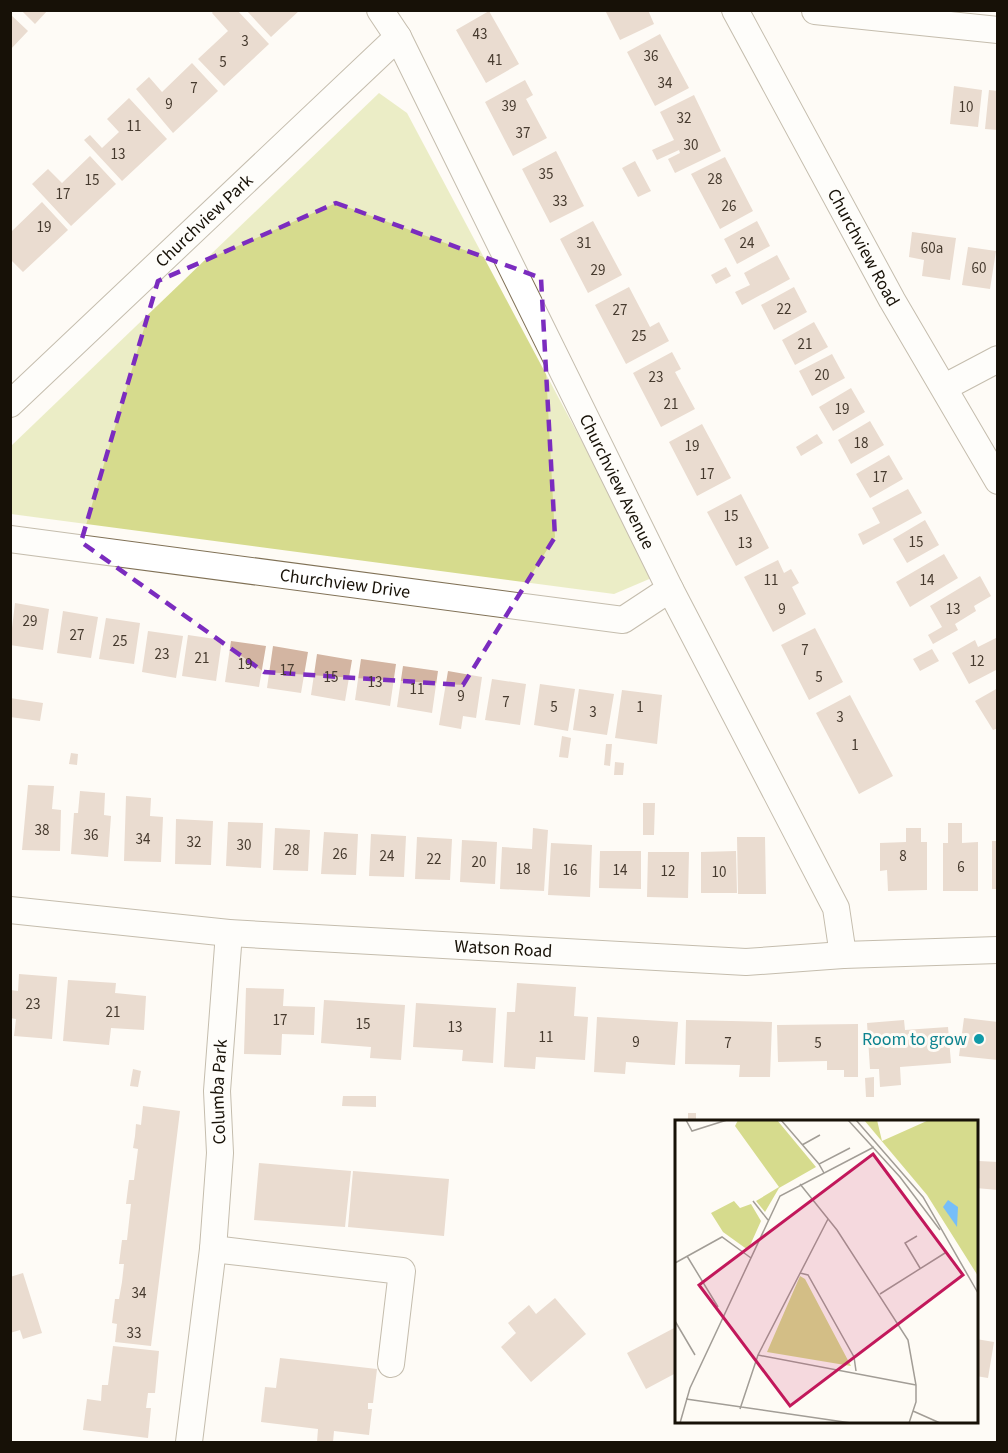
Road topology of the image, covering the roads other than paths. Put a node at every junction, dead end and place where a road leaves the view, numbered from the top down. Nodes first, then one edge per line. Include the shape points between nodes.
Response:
1 (380, 10) edge
2 (735, 10) edge
3 (815, 11) edge
4 (998, 30) edge
5 (398, 37) junction
6 (998, 359) edge
7 (945, 387) junction
8 (10, 404) edge
9 (998, 482) edge
10 (10, 538) edge
11 (670, 589) junction
12 (10, 910) edge
13 (229, 933) junction
14 (998, 950) edge
15 (843, 955) junction
16 (213, 1249) junction
17 (391, 1364) dead end
18 (189, 1443) edge

1 - 5 street, Churchview Avenue
2 - 7 street, Churchview Road via 892,300
3 - 4 street
5 - 8 street, Churchview Park
5 - 11 street, Churchview Avenue
6 - 7 street
7 - 9 street, Churchview Road
10 - 11 street, Churchview Drive via 623,620
11 - 15 street, Churchview Avenue via 836,908
12 - 13 street, Watson Road
13 - 15 street, Watson Road via 746,962
13 - 16 street, Columba Park via 217,1091 220,1153
14 - 15 street, Watson Road
16 - 17 street via 402,1271
16 - 18 street, Columba Park

